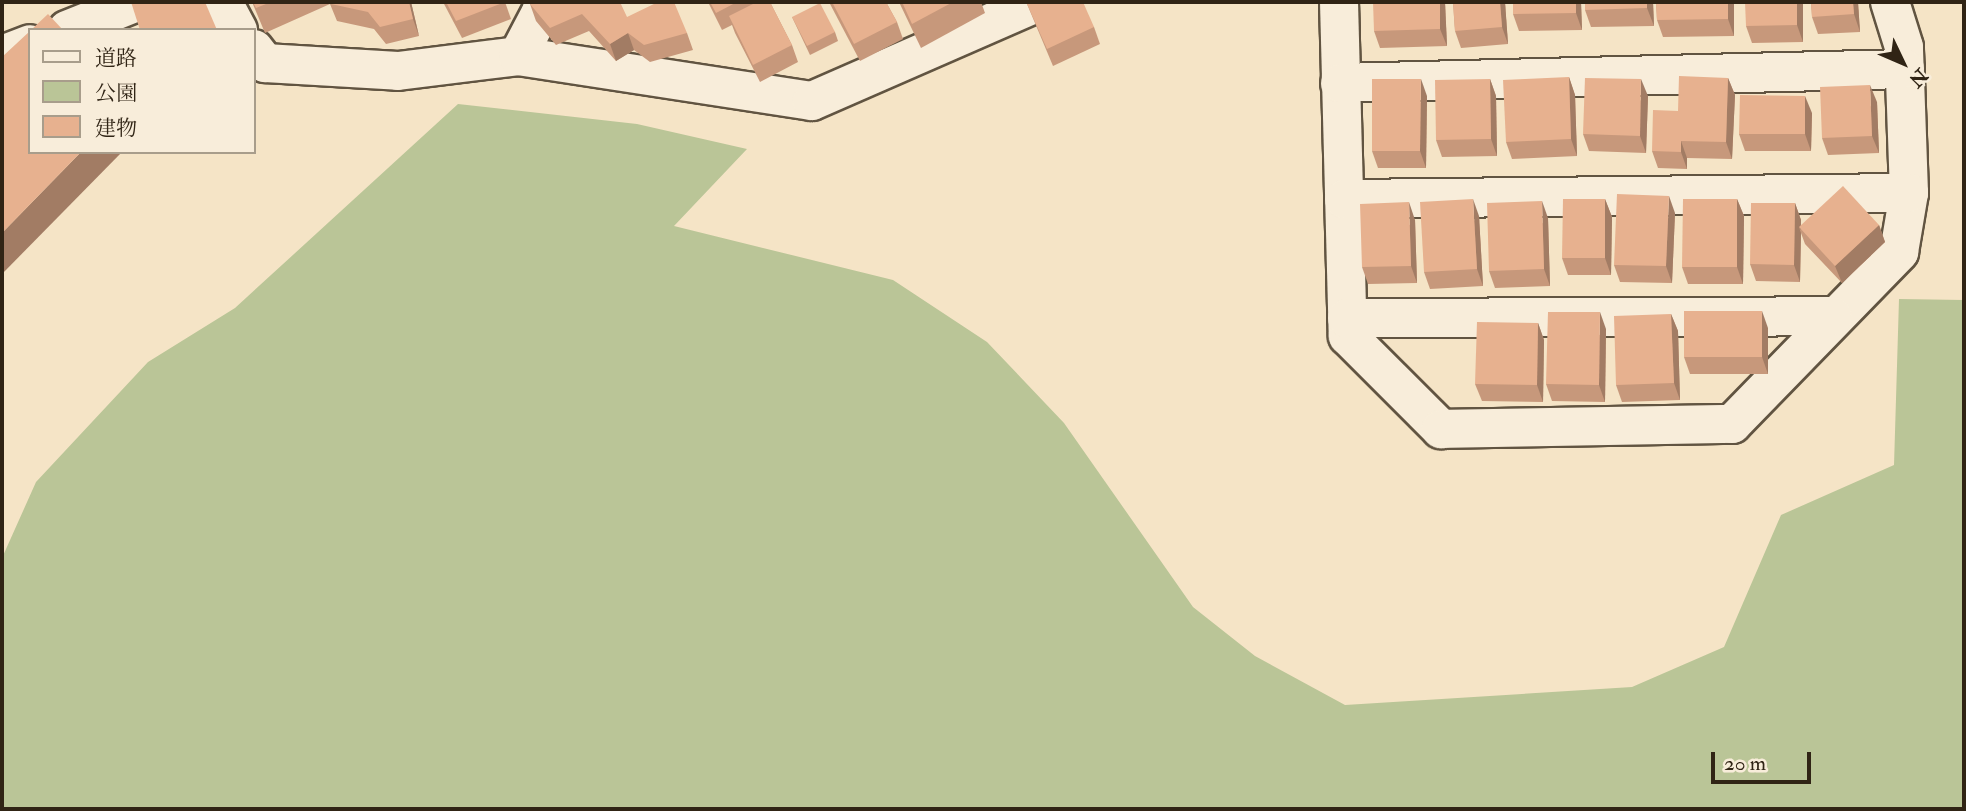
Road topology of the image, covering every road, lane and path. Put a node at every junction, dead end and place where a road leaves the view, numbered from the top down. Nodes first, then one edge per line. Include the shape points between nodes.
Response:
1 (137, 2) edge
2 (223, 2) edge
3 (568, 2) edge
4 (1039, 2) edge
5 (1339, 2) edge
6 (1890, 2) edge
7 (72, 28) edge
8 (237, 28) edge
9 (28, 45) edge
10 (256, 52) edge
11 (2, 55) edge
12 (518, 56) junction
13 (1905, 69) junction
14 (1340, 83) junction
15 (1909, 193) junction
16 (1344, 200) junction
17 (1833, 316) junction
18 (1348, 318) junction

1 - 7 street
2 - 8 street
3 - 12 street via 541,12
4 - 12 street via 812,101
5 - 14 street
6 - 13 street
9 - 11 street
10 - 12 street via 265,63 398,71
13 - 14 street
13 - 15 street
14 - 16 street
15 - 16 street
15 - 17 street via 1899,252
16 - 18 street
17 - 18 street
17 - 18 street via 1732,424 1441,429 1348,336

